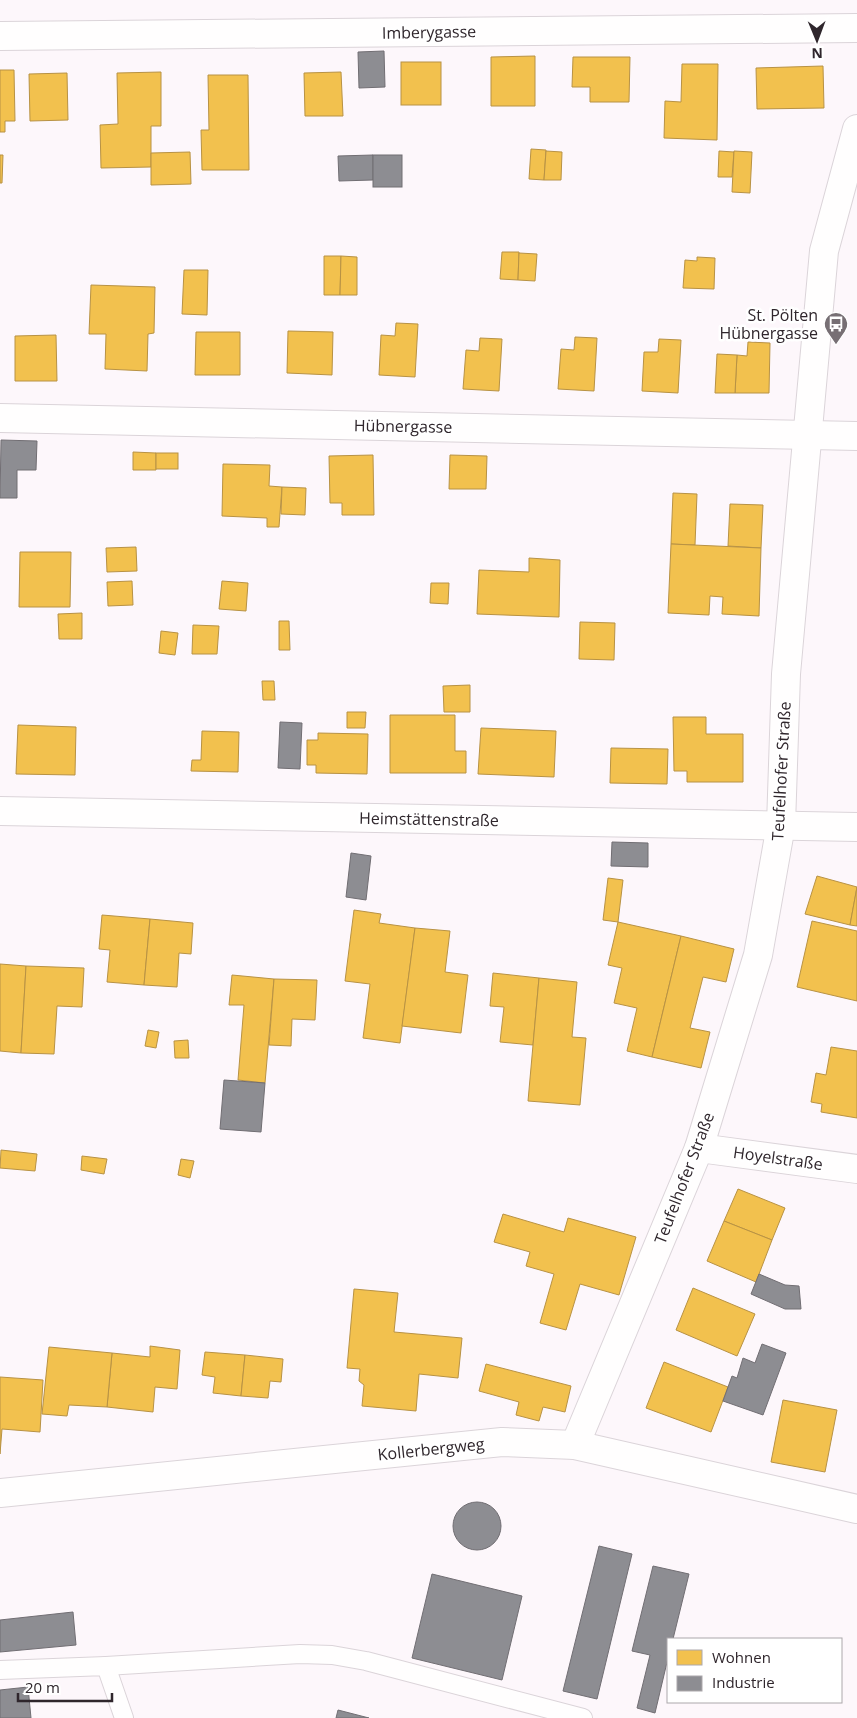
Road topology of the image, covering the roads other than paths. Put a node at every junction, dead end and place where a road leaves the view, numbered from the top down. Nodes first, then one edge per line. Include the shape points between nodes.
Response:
1 (857, 28) edge
2 (0, 36) edge
3 (857, 129) edge
4 (0, 418) edge
5 (806, 435) junction
6 (857, 436) edge
7 (0, 811) edge
8 (781, 825) junction
9 (857, 827) edge
10 (699, 1148) junction
11 (857, 1169) edge
12 (574, 1445) junction
13 (0, 1493) edge
14 (857, 1509) edge
15 (106, 1666) junction
16 (0, 1670) edge
17 (124, 1718) edge
18 (583, 1718) edge

1 - 2 street, Imberygasse
3 - 5 street, Teufelhofer Straße via 824,251
4 - 5 street, Hübnergasse
5 - 6 street, Hübnergasse
5 - 8 street, Teufelhofer Straße via 786,674
7 - 8 street, Heimstättenstraße
8 - 9 street, Heimstättenstraße
8 - 10 street, Teufelhofer Straße via 758,955
10 - 11 street, Hoyelstraße
10 - 12 street, Teufelhofer Straße
12 - 13 street, Kollerbergweg via 502,1442
12 - 14 street, Kollerbergweg
15 - 16 lane
15 - 17 lane
15 - 18 lane via 300,1654 332,1655

